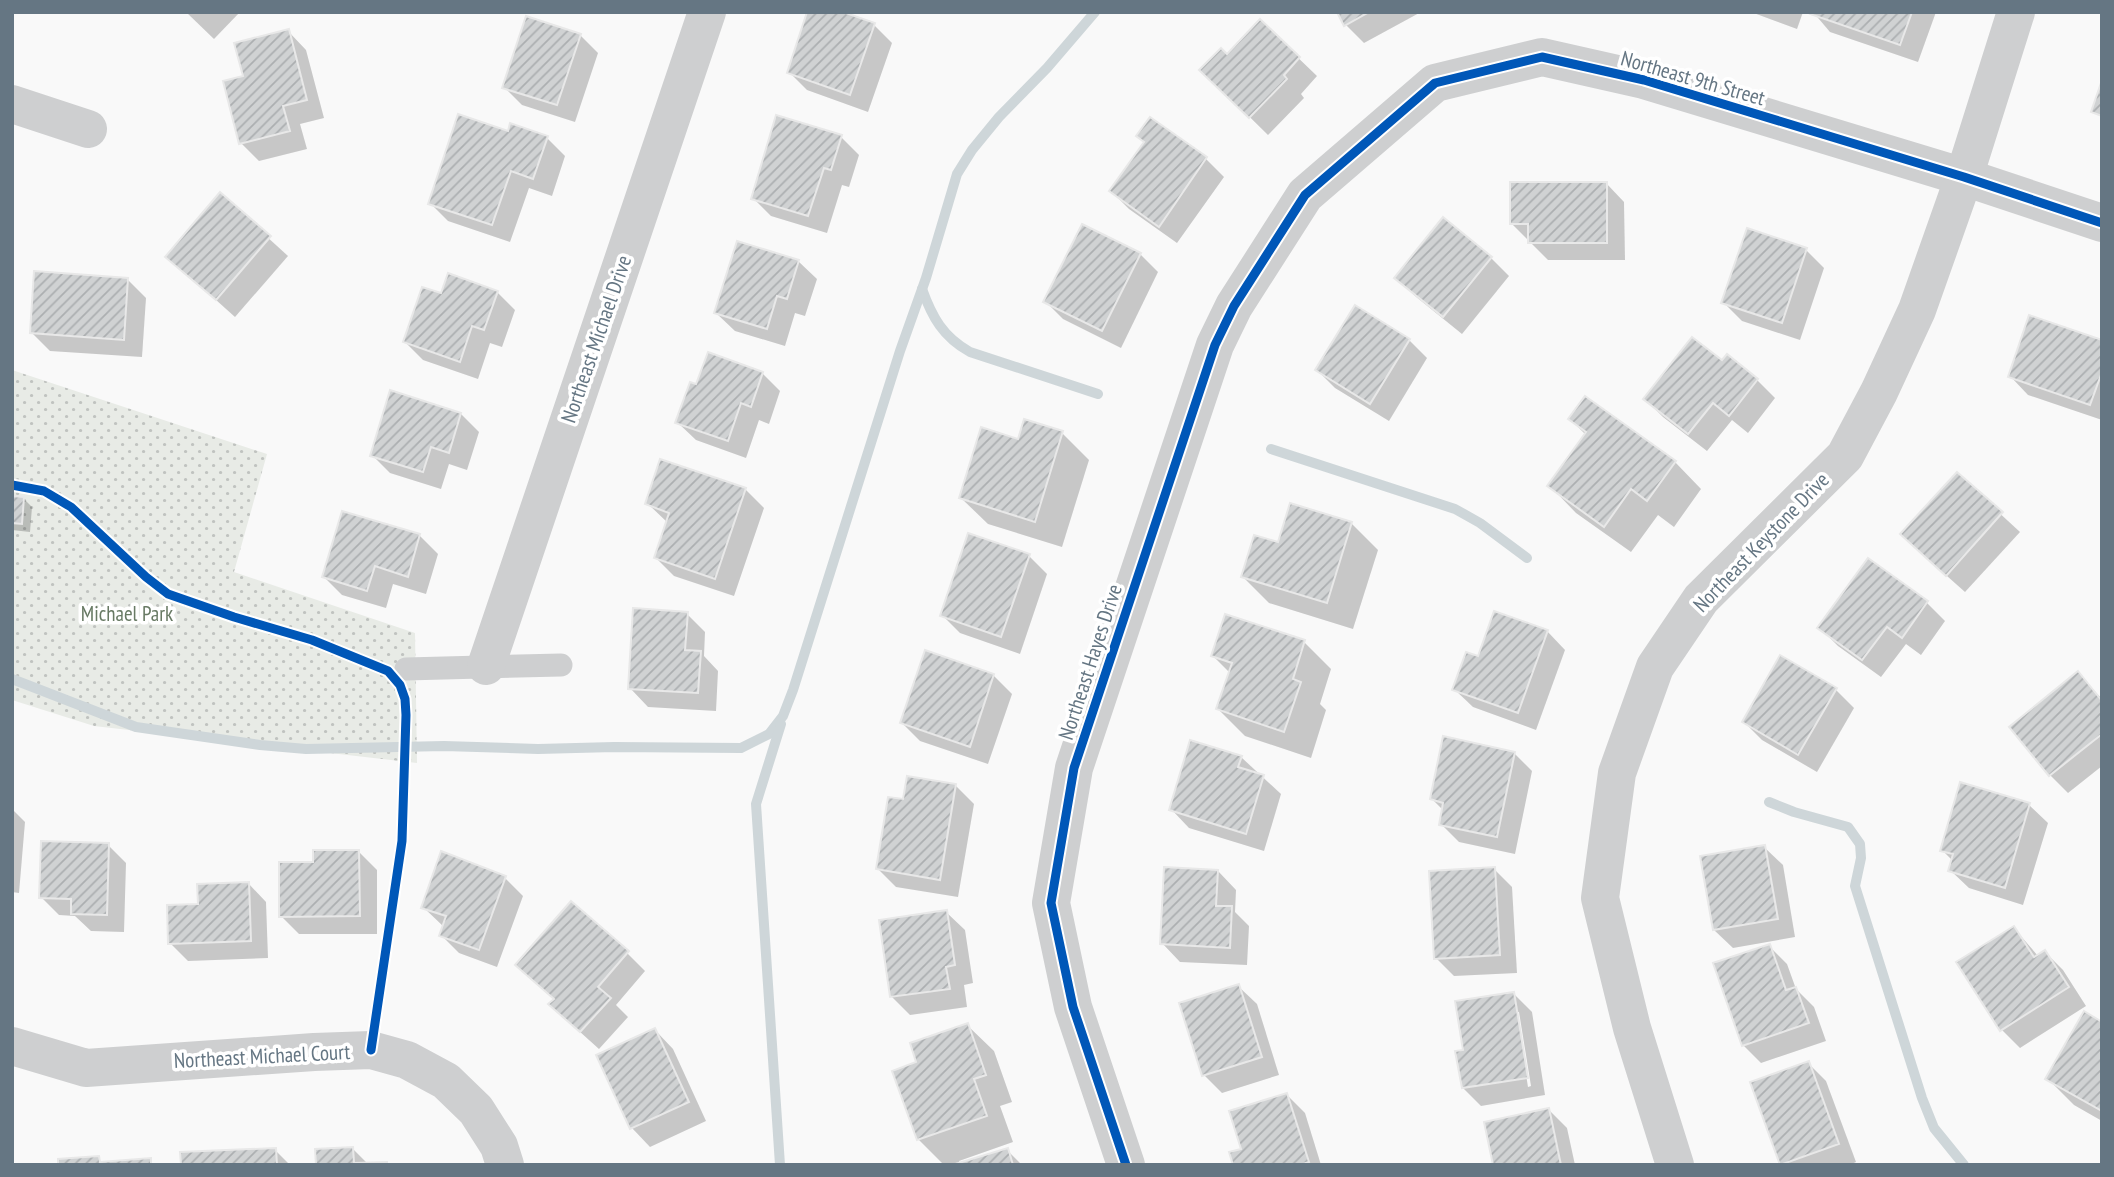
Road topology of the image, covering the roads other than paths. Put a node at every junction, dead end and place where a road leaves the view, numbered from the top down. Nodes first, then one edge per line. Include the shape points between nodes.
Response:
1 (707, 12) edge
2 (2016, 12) edge
3 (12, 104) edge
4 (88, 129) dead end
5 (1964, 177) junction
6 (1305, 195) joint
7 (2102, 223) edge
8 (486, 666) junction
9 (561, 666) dead end
10 (406, 669) dead end
11 (12, 1045) edge
12 (505, 1165) edge
13 (1126, 1165) edge
14 (1675, 1165) edge

1 - 8 street, Northeast Michael Drive
2 - 5 street, Northeast Keystone Drive
3 - 4 street
5 - 6 street, Northeast 9th Street via 1644,80 1542,57 1435,83
5 - 7 street, Northeast 9th Street
5 - 14 street, Northeast Keystone Drive via 1917,310 1845,456 1701,599 1655,667 1617,773 1600,898 1632,1028
6 - 13 street, Northeast Hayes Drive via 1234,306 1215,345 1074,768 1051,903 1073,1007
8 - 9 lane
8 - 10 lane
11 - 12 street, Northeast Michael Court via 86,1068 371,1050 407,1060 446,1081 476,1111 499,1146

